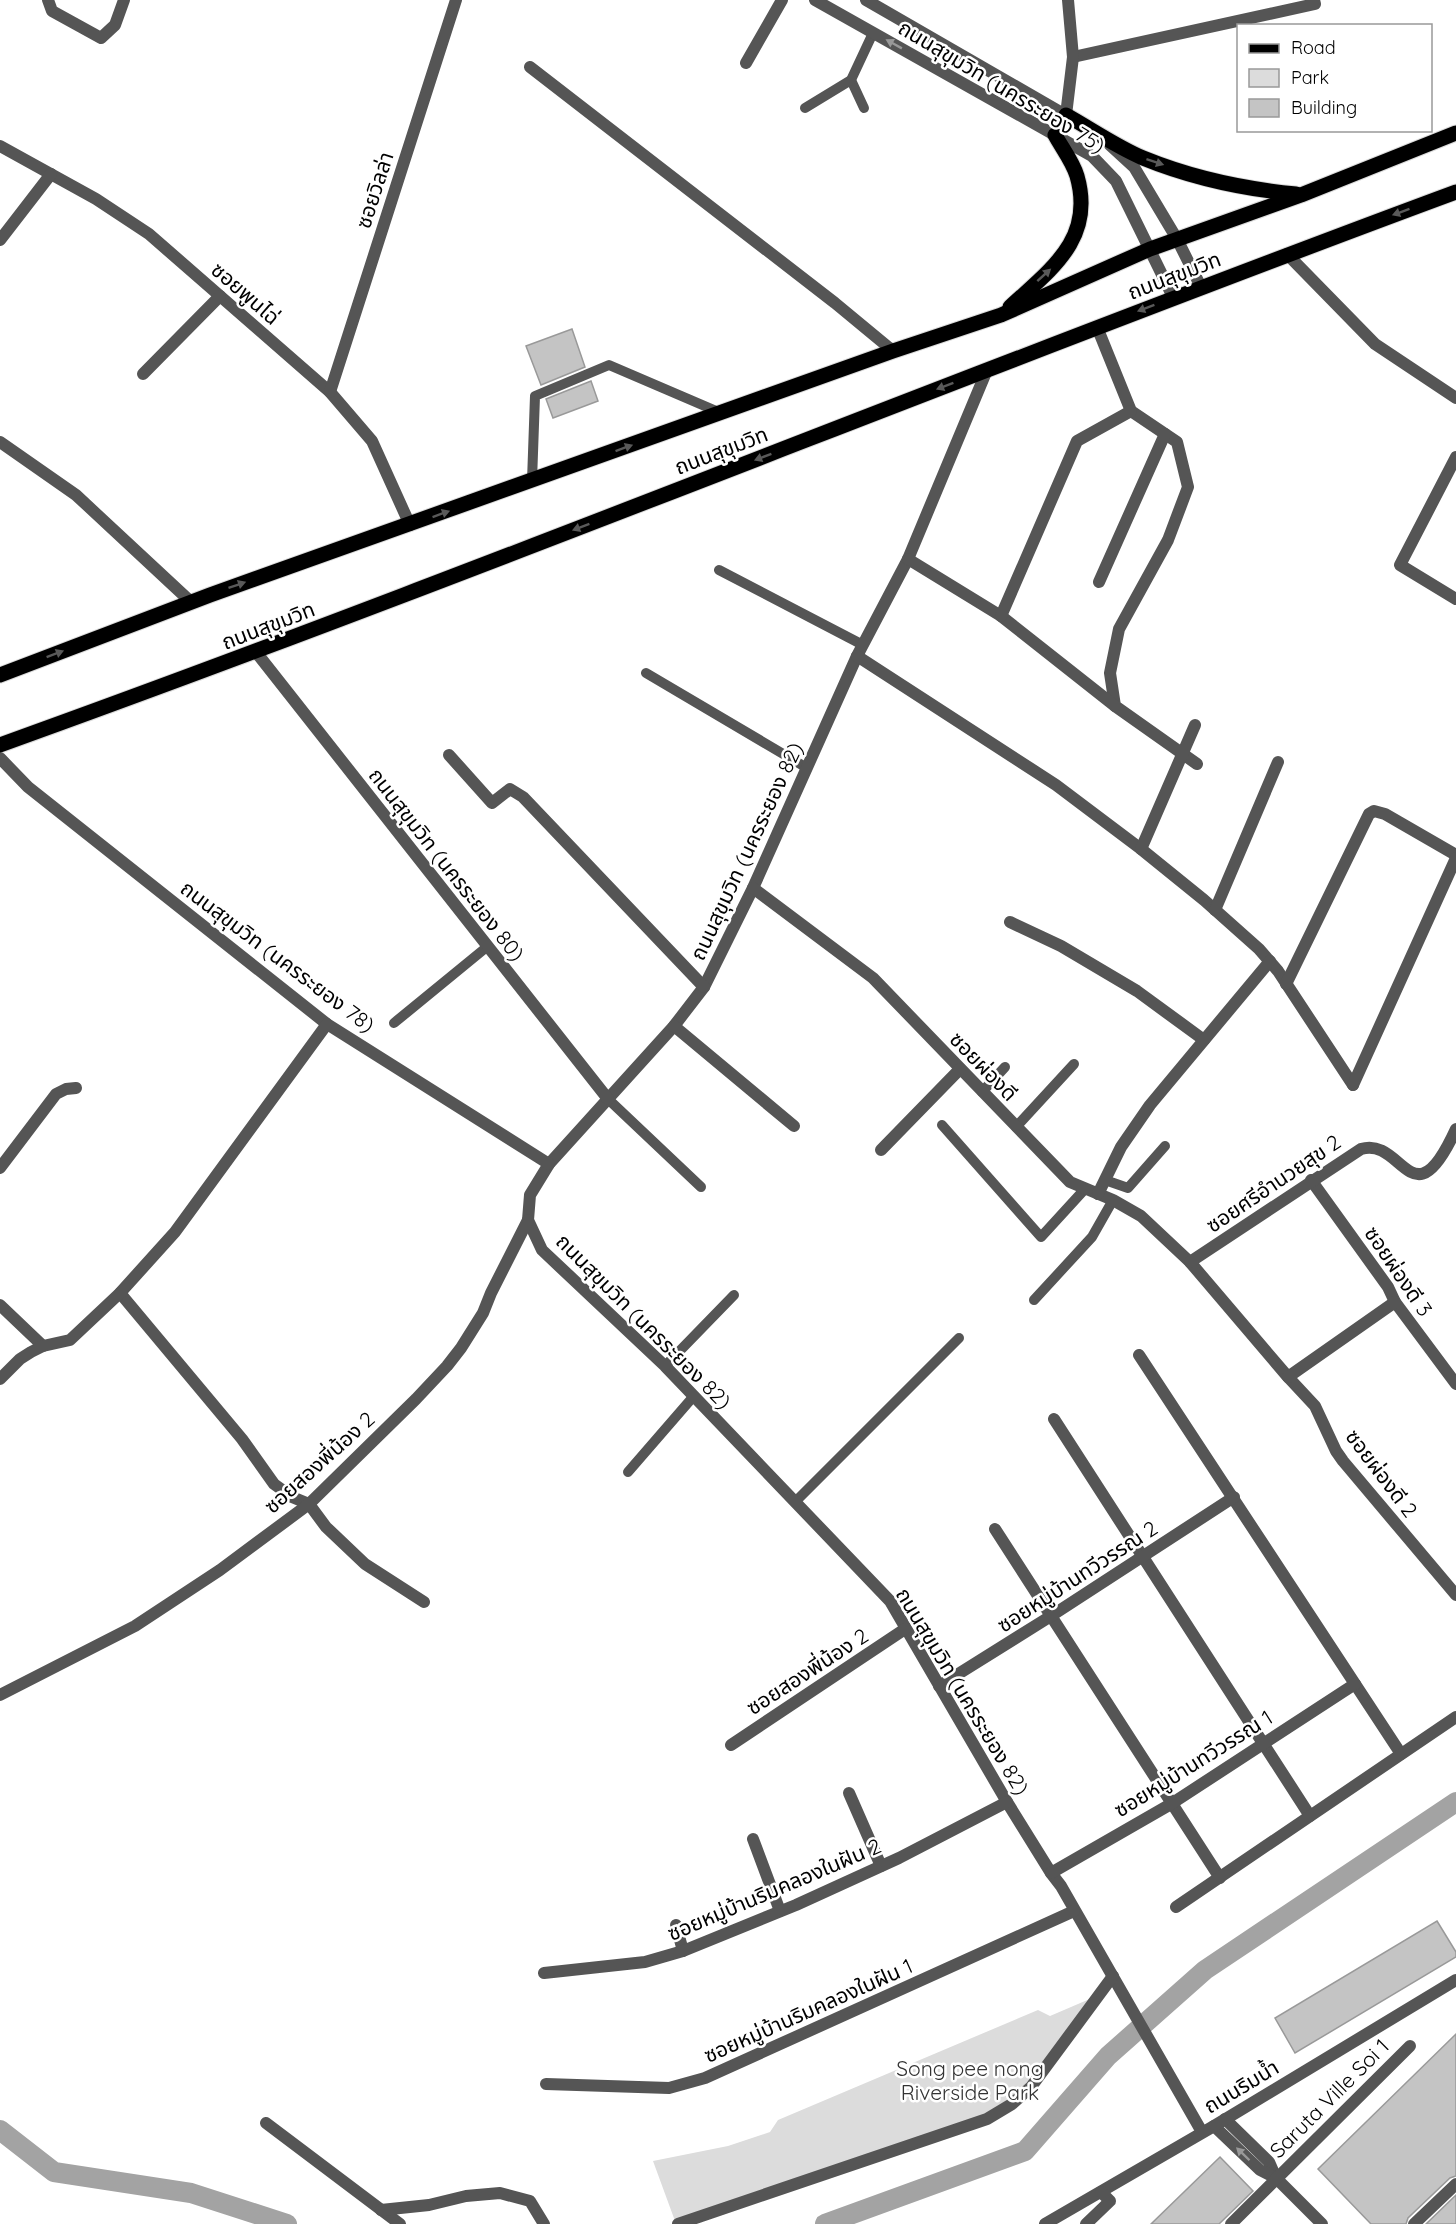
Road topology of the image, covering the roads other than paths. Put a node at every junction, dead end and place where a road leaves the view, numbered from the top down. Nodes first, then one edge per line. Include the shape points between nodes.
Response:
1 (48, 0) edge
2 (124, 0) edge
3 (456, 0) edge
4 (782, 0) edge
5 (815, 0) edge
6 (866, 0) edge
7 (1068, 0) edge
8 (1314, 0) edge
9 (873, 33) junction
10 (1073, 57) junction
11 (746, 63) dead end
12 (530, 67) dead end
13 (850, 80) junction
14 (805, 108) dead end
15 (864, 108) dead end
16 (1066, 115) junction
17 (1456, 133) edge
18 (1054, 135) junction
19 (0, 146) edge
20 (51, 174) junction
21 (1456, 192) edge
22 (1301, 195) junction
23 (1177, 239) junction
24 (0, 240) edge
25 (1150, 249) junction
26 (1287, 254) junction
27 (1201, 287) junction
28 (220, 296) junction
29 (1173, 297) junction
30 (1001, 315) junction
31 (1097, 327) junction
32 (893, 351) junction
33 (987, 370) junction
34 (143, 374) dead end
35 (330, 392) junction
36 (1456, 398) edge
37 (1131, 411) junction
38 (721, 413) junction
39 (1165, 434) junction
40 (0, 442) edge
41 (1456, 457) edge
42 (532, 481) junction
43 (410, 525) junction
44 (908, 559) junction
45 (719, 570) dead end
46 (1099, 582) dead end
47 (1456, 599) edge
48 (191, 602) junction
49 (1001, 616) junction
50 (860, 650) junction
51 (256, 652) junction
52 (646, 673) dead end
53 (0, 675) edge
54 (1115, 705) junction
55 (1195, 725) dead end
56 (0, 745) edge
57 (1182, 753) junction
58 (449, 755) dead end
59 (0, 758) edge
60 (1278, 762) dead end
61 (1197, 764) dead end
62 (807, 768) junction
63 (1141, 849) junction
64 (1456, 856) edge
65 (753, 888) junction
66 (1215, 909) junction
67 (1010, 922) dead end
68 (488, 946) junction
69 (1270, 961) junction
70 (1287, 984) junction
71 (704, 987) junction
72 (394, 1023) dead end
73 (327, 1024) junction
74 (674, 1026) junction
75 (1204, 1040) junction
76 (1074, 1064) dead end
77 (1005, 1067) dead end
78 (960, 1069) junction
79 (76, 1088) dead end
80 (982, 1092) junction
81 (608, 1099) junction
82 (942, 1125) dead end
83 (794, 1126) dead end
84 (1017, 1127) junction
85 (1456, 1129) edge
86 (1165, 1146) dead end
87 (881, 1150) dead end
88 (549, 1164) junction
89 (0, 1168) edge
90 (1105, 1180) junction
91 (1311, 1180) junction
92 (701, 1187) dead end
93 (1084, 1190) junction
94 (1098, 1194) junction
95 (1113, 1200) junction
96 (528, 1220) junction
97 (1190, 1262) junction
98 (120, 1293) junction
99 (734, 1295) dead end
100 (1034, 1300) dead end
101 (1395, 1302) junction
102 (0, 1305) edge
103 (959, 1338) dead end
104 (43, 1346) junction
105 (1139, 1354) dead end
106 (665, 1366) junction
107 (1288, 1377) junction
108 (0, 1379) edge
109 (1456, 1384) edge
110 (693, 1397) junction
111 (1054, 1419) dead end
112 (628, 1472) dead end
113 (1234, 1497) junction
114 (795, 1502) junction
115 (309, 1504) junction
116 (995, 1529) dead end
117 (1143, 1558) junction
118 (1456, 1595) edge
119 (424, 1602) dead end
120 (1051, 1616) junction
121 (905, 1629) junction
122 (1355, 1684) junction
123 (939, 1686) junction
124 (0, 1695) edge
125 (1456, 1717) edge
126 (1262, 1743) junction
127 (731, 1745) dead end
128 (1401, 1754) junction
129 (849, 1793) dead end
130 (1007, 1802) junction
131 (1171, 1804) junction
132 (1310, 1816) junction
133 (753, 1839) dead end
134 (881, 1866) junction
135 (1051, 1873) junction
136 (1220, 1878) junction
137 (1176, 1907) dead end
138 (780, 1911) junction
139 (1074, 1911) junction
140 (676, 1925) dead end
141 (683, 1951) junction
142 (543, 1973) dead end
143 (1113, 1976) junction
144 (1456, 1980) edge
145 (1410, 2046) dead end
146 (546, 2084) dead end
147 (1225, 2119) junction
148 (266, 2123) dead end
149 (1214, 2126) junction
150 (1202, 2132) junction
151 (1276, 2178) junction
152 (1456, 2184) edge
153 (1101, 2192) junction
154 (381, 2210) junction
155 (400, 2224) edge
156 (544, 2224) edge
157 (678, 2224) edge
158 (1045, 2224) edge
159 (1086, 2224) edge
160 (1231, 2224) edge
161 (1322, 2224) edge
162 (1414, 2224) edge

1 - 2 street via 52,11 101,38 115,25
3 - 35 street, ซอยวิลล่า
4 - 11 street
5 - 9 street, ถนนสุขุมวิท (นครระยอง 75)
6 - 16 street, ถนนสุขุมวิท (นครระยอง 75)
7 - 10 street
8 - 10 street via 1315,4
9 - 13 lane
18 -> 9 street, ถนนสุขุมวิท (นครระยอง 75)
10 - 16 street
12 - 32 street
13 - 14 lane
13 - 15 lane
16 -> 22 main road via 1142,158 1251,189
16 - 23 street, ถนนสุขุมวิท (นครระยอง 75) via 1105,140 1134,167
17 - 22 main road, ถนนสุขุมวิท
18 - 25 street, ถนนสุขุมวิท (นครระยอง 75) via 1092,156 1116,181
30 -> 18 main road via 1054,267 1070,246 1079,220 1076,173
19 - 20 street, ซอยพูนไฉ่
20 - 24 street
20 - 28 street, ซอยพูนไฉ่ via 149,234
21 -> 26 main road, ถนนสุขุมวิท
22 - 23 main road, ถนนสุขุมวิท
23 - 25 main road, ถนนสุขุมวิท
23 - 27 street, ถนนสุขุมวิท (นครระยอง 75)
25 - 29 street, ถนนสุขุมวิท (นครระยอง 75)
25 - 30 main road, ถนนสุขุมวิท
26 - 27 main road, ถนนสุขุมวิท
26 - 36 street via 1375,344
27 - 29 main road, ถนนสุขุมวิท
28 - 34 street
28 - 35 street, ซอยพูนไฉ่
29 -> 31 main road, ถนนสุขุมวิท
30 - 32 main road, ถนนสุขุมวิท
31 - 33 main road, ถนนสุขุมวิท
31 - 37 street
32 - 38 main road, ถนนสุขุมวิท
33 - 44 street, ถนนสุขุมวิท (นครระยอง 82)
33 -> 51 main road, ถนนสุขุมวิท
35 - 43 street, ซอยพูนไฉ่ via 372,441
37 - 39 street
37 - 49 street via 1077,441
42 -> 38 main road, ถนนสุขุมวิท
38 - 42 lane via 609,365 535,396
39 - 46 street
39 - 54 street via 1177,442 1188,487 1168,540 1119,629 1110,673
40 - 48 street via 75,495
41 - 47 street via 1400,565
43 -> 42 main road, ถนนสุขุมวิท
48 -> 43 main road, ถนนสุขุมวิท
44 - 49 street
44 - 50 street, ถนนสุขุมวิท (นครระยอง 82)
45 - 50 lane
53 -> 48 main road, ถนนสุขุมวิท
49 - 54 street
50 - 62 street, ถนนสุขุมวิท (นครระยอง 82)
50 - 63 street via 1056,785
51 - 56 main road, ถนนสุขุมวิท
51 - 68 street, ถนนสุขุมวิท (นครระยอง 80)
52 - 62 lane
54 - 57 street
55 - 57 street
57 - 61 street
57 - 63 street
58 - 71 street via 492,803 510,789 523,797
59 - 73 street, ถนนสุขุมวิท (นครระยอง 78) via 28,787
60 - 66 street
62 - 65 street, ถนนสุขุมวิท (นครระยอง 82)
63 - 66 street
64 - 70 street via 1385,814 1369,814
64 - 70 street via 1353,1085
65 - 71 street, ถนนสุขุมวิท (นครระยอง 82)
65 - 78 street, ซอยผ่องดี via 873,978
66 - 69 street
67 - 75 street via 1061,946 1137,991
68 - 72 lane
68 - 81 street, ถนนสุขุมวิท (นครระยอง 80)
69 - 70 street
69 - 75 street
71 - 74 street, ถนนสุขุมวิท (นครระยอง 82)
73 - 88 street, ถนนสุขุมวิท (นครระยอง 78)
73 - 98 street via 175,1232
74 - 81 street, ถนนสุขุมวิท (นครระยอง 82)
74 - 83 street
75 - 90 street via 1135,1126
76 - 84 lane
77 - 80 lane
78 - 80 street, ซอยผ่องดี
78 - 87 street
79 - 89 street via 56,1094
80 - 84 street, ซอยผ่องดี
81 - 88 street, ถนนสุขุมวิท (นครระยอง 82)
81 - 92 lane
82 - 93 lane via 1041,1237
84 - 93 street, ซอยผ่องดี via 1070,1182
85 - 91 street, ซอยศรีอำนวยสุข 2 via 1427,1173 1407,1171 1382,1150 1367,1147
86 - 90 lane via 1128,1188
88 - 96 street, ถนนสุขุมวิท (นครระยอง 82) via 530,1195
90 - 94 street
91 - 97 street, ซอยศรีอำนวยสุข 2
91 - 101 street, ซอยผ่องดี 3
93 - 94 street, ซอยผ่องดี
94 - 95 street, ซอยผ่องดี
95 - 97 street, ซอยผ่องดี via 1141,1216
95 - 100 lane via 1092,1237
96 - 106 street, ถนนสุขุมวิท (นครระยอง 82) via 542,1250
96 - 115 street, ซอยสองพี่น้อง 2 via 483,1313 454,1358
97 - 107 street, ซอยผ่องดี 2
98 - 104 street via 70,1341
98 - 115 street via 242,1439 274,1484
99 - 106 lane
101 - 107 street
101 - 109 street, ซอยผ่องดี 3
102 - 104 street
103 - 114 lane
104 - 108 street via 20,1359
105 - 113 street
106 - 110 street, ถนนสุขุมวิท (นครระยอง 82)
107 - 118 street, ซอยผ่องดี 2 via 1315,1406 1336,1451 1351,1471
110 - 112 lane
110 - 114 street, ถนนสุขุมวิท (นครระยอง 82)
111 - 117 street
113 - 117 street, ซอยหมู่บ้านทวีวรรณ 2
113 - 122 street
114 - 121 street, ถนนสุขุมวิท (นครระยอง 82) via 890,1601
115 - 119 street via 326,1527 365,1564
115 - 124 street, ซอยสองพี่น้อง 2 via 135,1626
116 - 120 street
117 - 120 street, ซอยหมู่บ้านทวีวรรณ 2
117 - 126 street
120 - 123 street, ซอยหมู่บ้านทวีวรรณ 2
120 - 131 street
121 - 123 street, ถนนสุขุมวิท (นครระยอง 82)
121 - 127 street, ซอยสองพี่น้อง 2
122 - 126 street, ซอยหมู่บ้านทวีวรรณ 1
122 - 128 street
123 - 130 street, ถนนสุขุมวิท (นครระยอง 82)
125 - 128 street
126 - 131 street, ซอยหมู่บ้านทวีวรรณ 1
126 - 132 street
128 - 132 street
129 - 134 street
130 - 134 street, ซอยหมู่บ้านริมคลองในฝัน 2
130 - 135 street, ถนนสุขุมวิท (นครระยอง 82)
131 - 135 street, ซอยหมู่บ้านทวีวรรณ 1
131 - 136 street
132 - 136 street
133 - 138 street
134 - 138 street, ซอยหมู่บ้านริมคลองในฝัน 2
135 - 139 street, ถนนสุขุมวิท (นครระยอง 82)
136 - 137 street
138 - 141 street, ซอยหมู่บ้านริมคลองในฝัน 2
139 - 143 street, ถนนสุขุมวิท (นครระยอง 82)
139 - 146 street, ซอยหมู่บ้านริมคลองในฝัน 1 via 705,2078 669,2088
140 - 141 street
141 - 142 street, ซอยหมู่บ้านริมคลองในฝัน 2 via 645,1962
143 - 150 street, ถนนสุขุมวิท (นครระยอง 82)
143 - 157 street via 1031,2087 987,2119
144 - 147 street, ถนนริมน้ำ
145 - 151 street, Saruta Ville Soi 1
147 - 149 street, ถนนริมน้ำ
147 - 151 street via 1269,2162
148 - 154 street
149 - 150 street, ถนนริมน้ำ
151 -> 149 street via 1260,2170
150 - 153 street, ถนนริมน้ำ
151 - 160 street, Saruta Ville Soi 1
151 - 161 street
152 - 162 street
153 - 158 street, ถนนริมน้ำ
153 - 159 street via 1110,2200
154 - 155 street
154 - 156 street via 500,2193 530,2201

